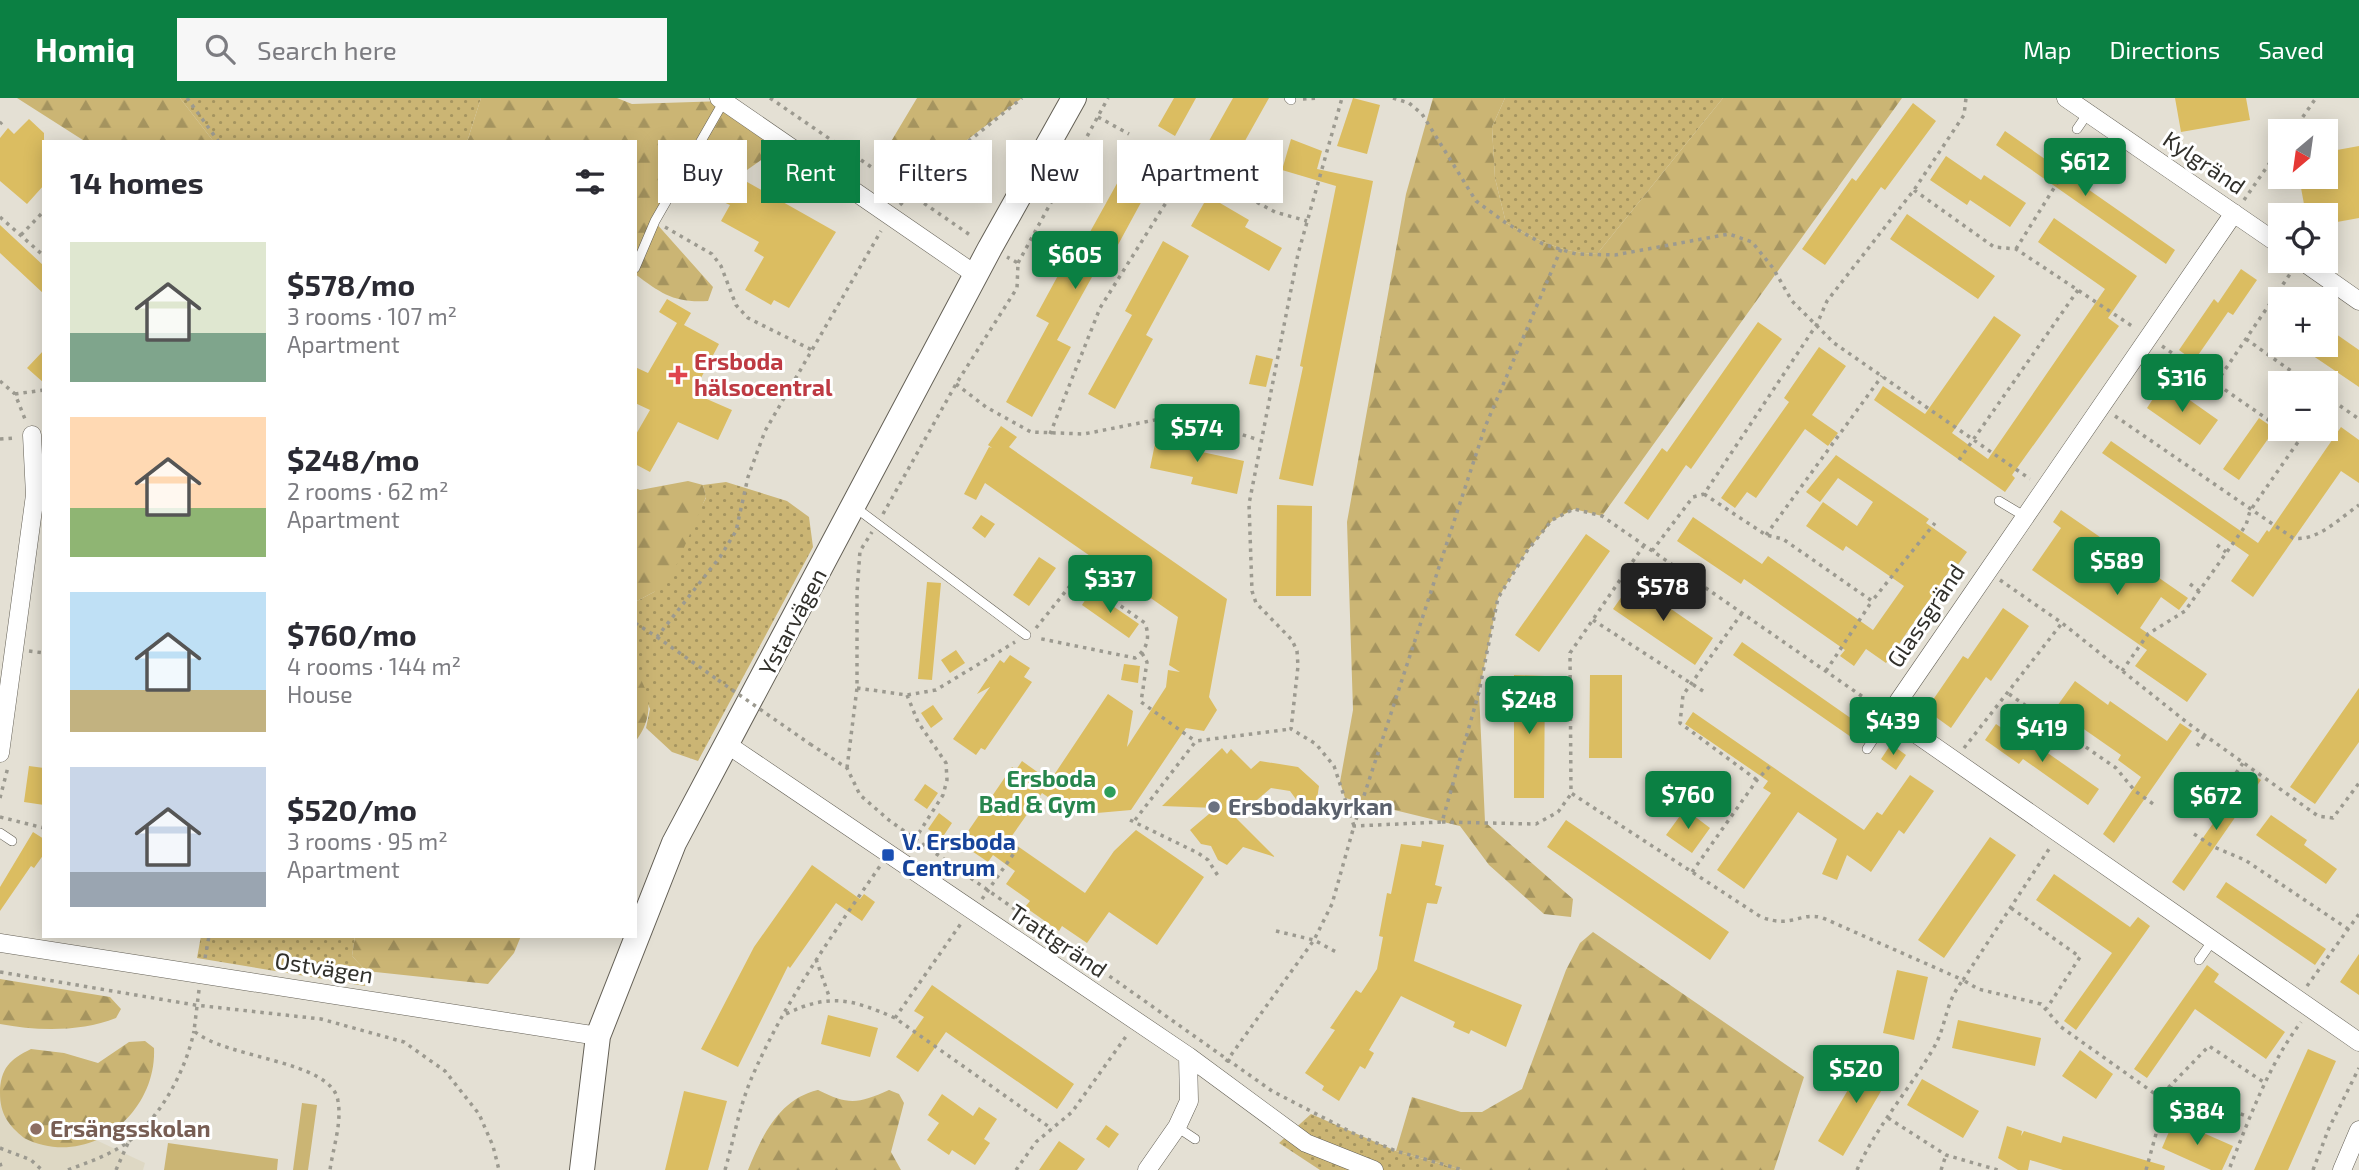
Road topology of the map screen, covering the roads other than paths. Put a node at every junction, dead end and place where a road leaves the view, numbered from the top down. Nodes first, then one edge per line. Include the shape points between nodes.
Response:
1 (1074, 98) edge
2 (2066, 98) edge
3 (722, 99) edge
4 (2088, 113) junction
5 (2077, 129) dead end
6 (781, 140) edge
7 (860, 194) edge
8 (2234, 213) junction
9 (2268, 237) edge
10 (637, 263) edge
11 (2309, 273) edge
12 (976, 275) junction
13 (2359, 301) edge
14 (32, 435) road end
15 (1999, 501) dead end
16 (854, 507) junction
17 (2024, 516) junction
18 (1026, 635) dead end
19 (1889, 715) junction
20 (728, 746) junction
21 (1867, 749) dead end
22 (0, 753) edge
23 (0, 832) edge
24 (12, 841) dead end
25 (637, 937) edge
26 (637, 938) edge
27 (2213, 940) junction
28 (0, 943) edge
29 (2199, 960) dead end
30 (598, 1036) junction
31 (2359, 1042) edge
32 (1188, 1056) junction
33 (1177, 1126) junction
34 (2359, 1130) edge
35 (1195, 1139) dead end
36 (1154, 1167) edge
37 (582, 1170) edge
38 (1374, 1170) edge
39 (2342, 1170) edge

1 - 12 street, Ystarvägen
2 - 4 street, Kylgränd
3 - 6 street
3 - 10 lane
4 - 5 lane
4 - 8 street, Kylgränd
7 - 12 street
8 - 9 street, Kylgränd
8 - 17 street, Glassgränd
11 - 13 street
12 - 16 street, Ystarvägen
14 - 22 street via 35,495
15 - 17 lane
16 - 18 lane
16 - 20 street, Ystarvägen
17 - 19 street, Glassgränd
19 - 21 lane
19 - 27 street
20 - 25 street, Ystarvägen via 674,843
20 - 32 street, Trattgränd
23 - 24 lane
26 - 30 street, Ystarvägen
27 - 29 lane
27 - 31 street
28 - 30 street, Ostvägen
30 - 37 street, Ystarvägen
32 - 33 street via 1189,1101
32 - 38 street, Trattgränd via 1306,1143
33 - 35 lane
33 - 36 street
34 - 39 street

